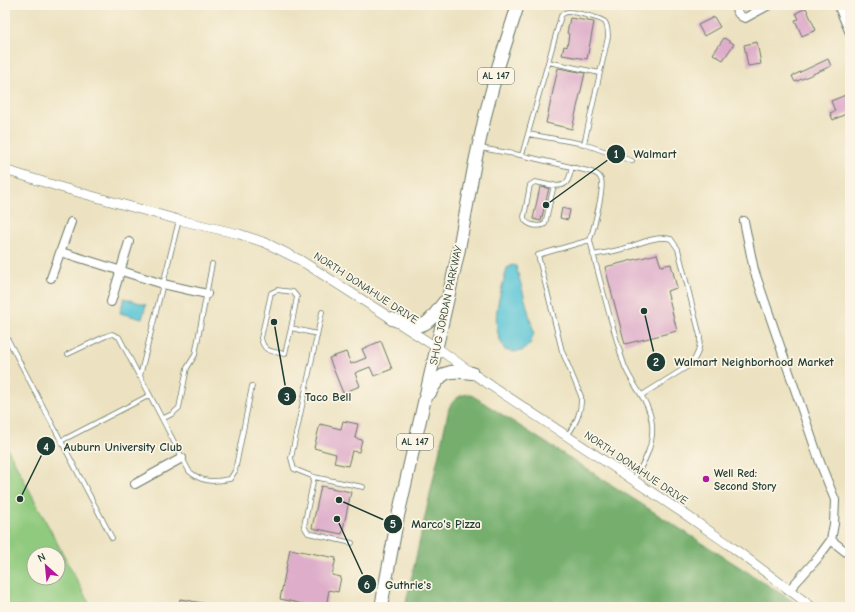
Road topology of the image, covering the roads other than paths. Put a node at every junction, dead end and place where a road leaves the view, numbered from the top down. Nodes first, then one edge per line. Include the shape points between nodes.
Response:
1 (518, 5) edge
2 (734, 5) edge
3 (768, 5) edge
4 (838, 5) edge
5 (850, 33) edge
6 (548, 62) junction
7 (600, 73) junction
8 (528, 134) junction
9 (584, 144) junction
10 (478, 148) junction
11 (522, 155) junction
12 (632, 161) dead end
13 (572, 167) junction
14 (5, 170) edge
15 (554, 185) junction
16 (179, 220) junction
17 (744, 221) dead end
18 (71, 222) dead end
19 (590, 240) junction
20 (130, 242) dead end
21 (61, 252) junction
22 (593, 255) junction
23 (212, 264) dead end
24 (120, 271) junction
25 (51, 278) dead end
26 (163, 284) junction
27 (207, 294) junction
28 (447, 298) junction
29 (111, 302) dead end
30 (322, 312) dead end
31 (392, 319) junction
32 (291, 328) junction
33 (5, 334) edge
34 (317, 334) junction
35 (436, 347) junction
36 (68, 354) dead end
37 (472, 373) junction
38 (140, 376) junction
39 (252, 386) dead end
40 (642, 394) junction
41 (150, 395) junction
42 (424, 405) junction
43 (162, 419) junction
44 (567, 436) junction
45 (61, 442) junction
46 (182, 458) junction
47 (314, 477) junction
48 (632, 480) junction
49 (134, 484) dead end
50 (363, 487) dead end
51 (112, 538) dead end
52 (831, 540) junction
53 (352, 543) dead end
54 (850, 555) edge
55 (790, 590) junction
56 (381, 607) edge
57 (812, 607) edge

1 - 10 main road, SHUG JORDAN PARKWAY / AL 147 via 499,64
2 - 3 street via 740,17 745,18
4 - 5 street
6 - 7 lane
6 - 7 lane via 561,16 569,12 602,19 607,25 608,37
6 - 8 lane
7 - 9 lane
8 - 9 lane
8 - 11 lane
9 - 12 lane
10 - 11 lane
10 - 28 main road, SHUG JORDAN PARKWAY / AL 147
11 - 13 lane
13 - 15 lane via 566,184
13 - 19 lane via 596,173 602,184
14 - 16 street, NORTH DONAHUE DRIVE
15 - 15 lane via 545,224 527,224 524,217 530,185 535,182
16 - 26 lane
16 - 31 street, NORTH DONAHUE DRIVE via 266,243 300,260
17 - 52 street via 754,270 835,500
18 - 21 street
19 - 22 lane
19 - 44 lane via 538,255 562,351 581,396 582,404 576,423
20 - 24 street
21 - 24 street
21 - 25 street
22 - 40 lane via 625,366
22 - 40 lane via 666,238 671,239 678,249 700,336 700,346 695,360 690,365
23 - 27 lane
24 - 26 street
24 - 29 street
26 - 27 street
26 - 38 lane
27 - 43 lane via 195,355 187,368 179,408
28 - 31 main road via 424,325 411,326
28 - 35 main road, SHUG JORDAN PARKWAY / AL 147
30 - 34 lane
31 - 35 street, NORTH DONAHUE DRIVE
32 - 32 lane via 297,297 293,292 277,290 271,293 261,338 262,346 285,354
32 - 34 lane
33 - 45 lane
34 - 47 lane via 291,458 294,469
35 - 37 street, NORTH DONAHUE DRIVE
35 - 42 main road, SHUG JORDAN PARKWAY / AL 147
36 - 38 lane via 112,334 119,337
37 - 42 main road via 450,371 442,376
37 - 44 street, NORTH DONAHUE DRIVE
38 - 41 lane
39 - 46 lane via 235,471 230,479 207,481 196,477 189,471
40 - 48 lane via 650,412 652,435 644,463
41 - 43 lane
41 - 45 lane
42 - 56 main road, SHUG JORDAN PARKWAY / AL 147 via 398,516
43 - 46 lane
44 - 48 street, NORTH DONAHUE DRIVE
45 - 51 lane
46 - 49 street
47 - 50 lane
47 - 53 lane via 304,526 308,533
48 - 55 street, NORTH DONAHUE DRIVE via 728,544
52 - 54 street
52 - 55 street
55 - 57 street, NORTH DONAHUE DRIVE

